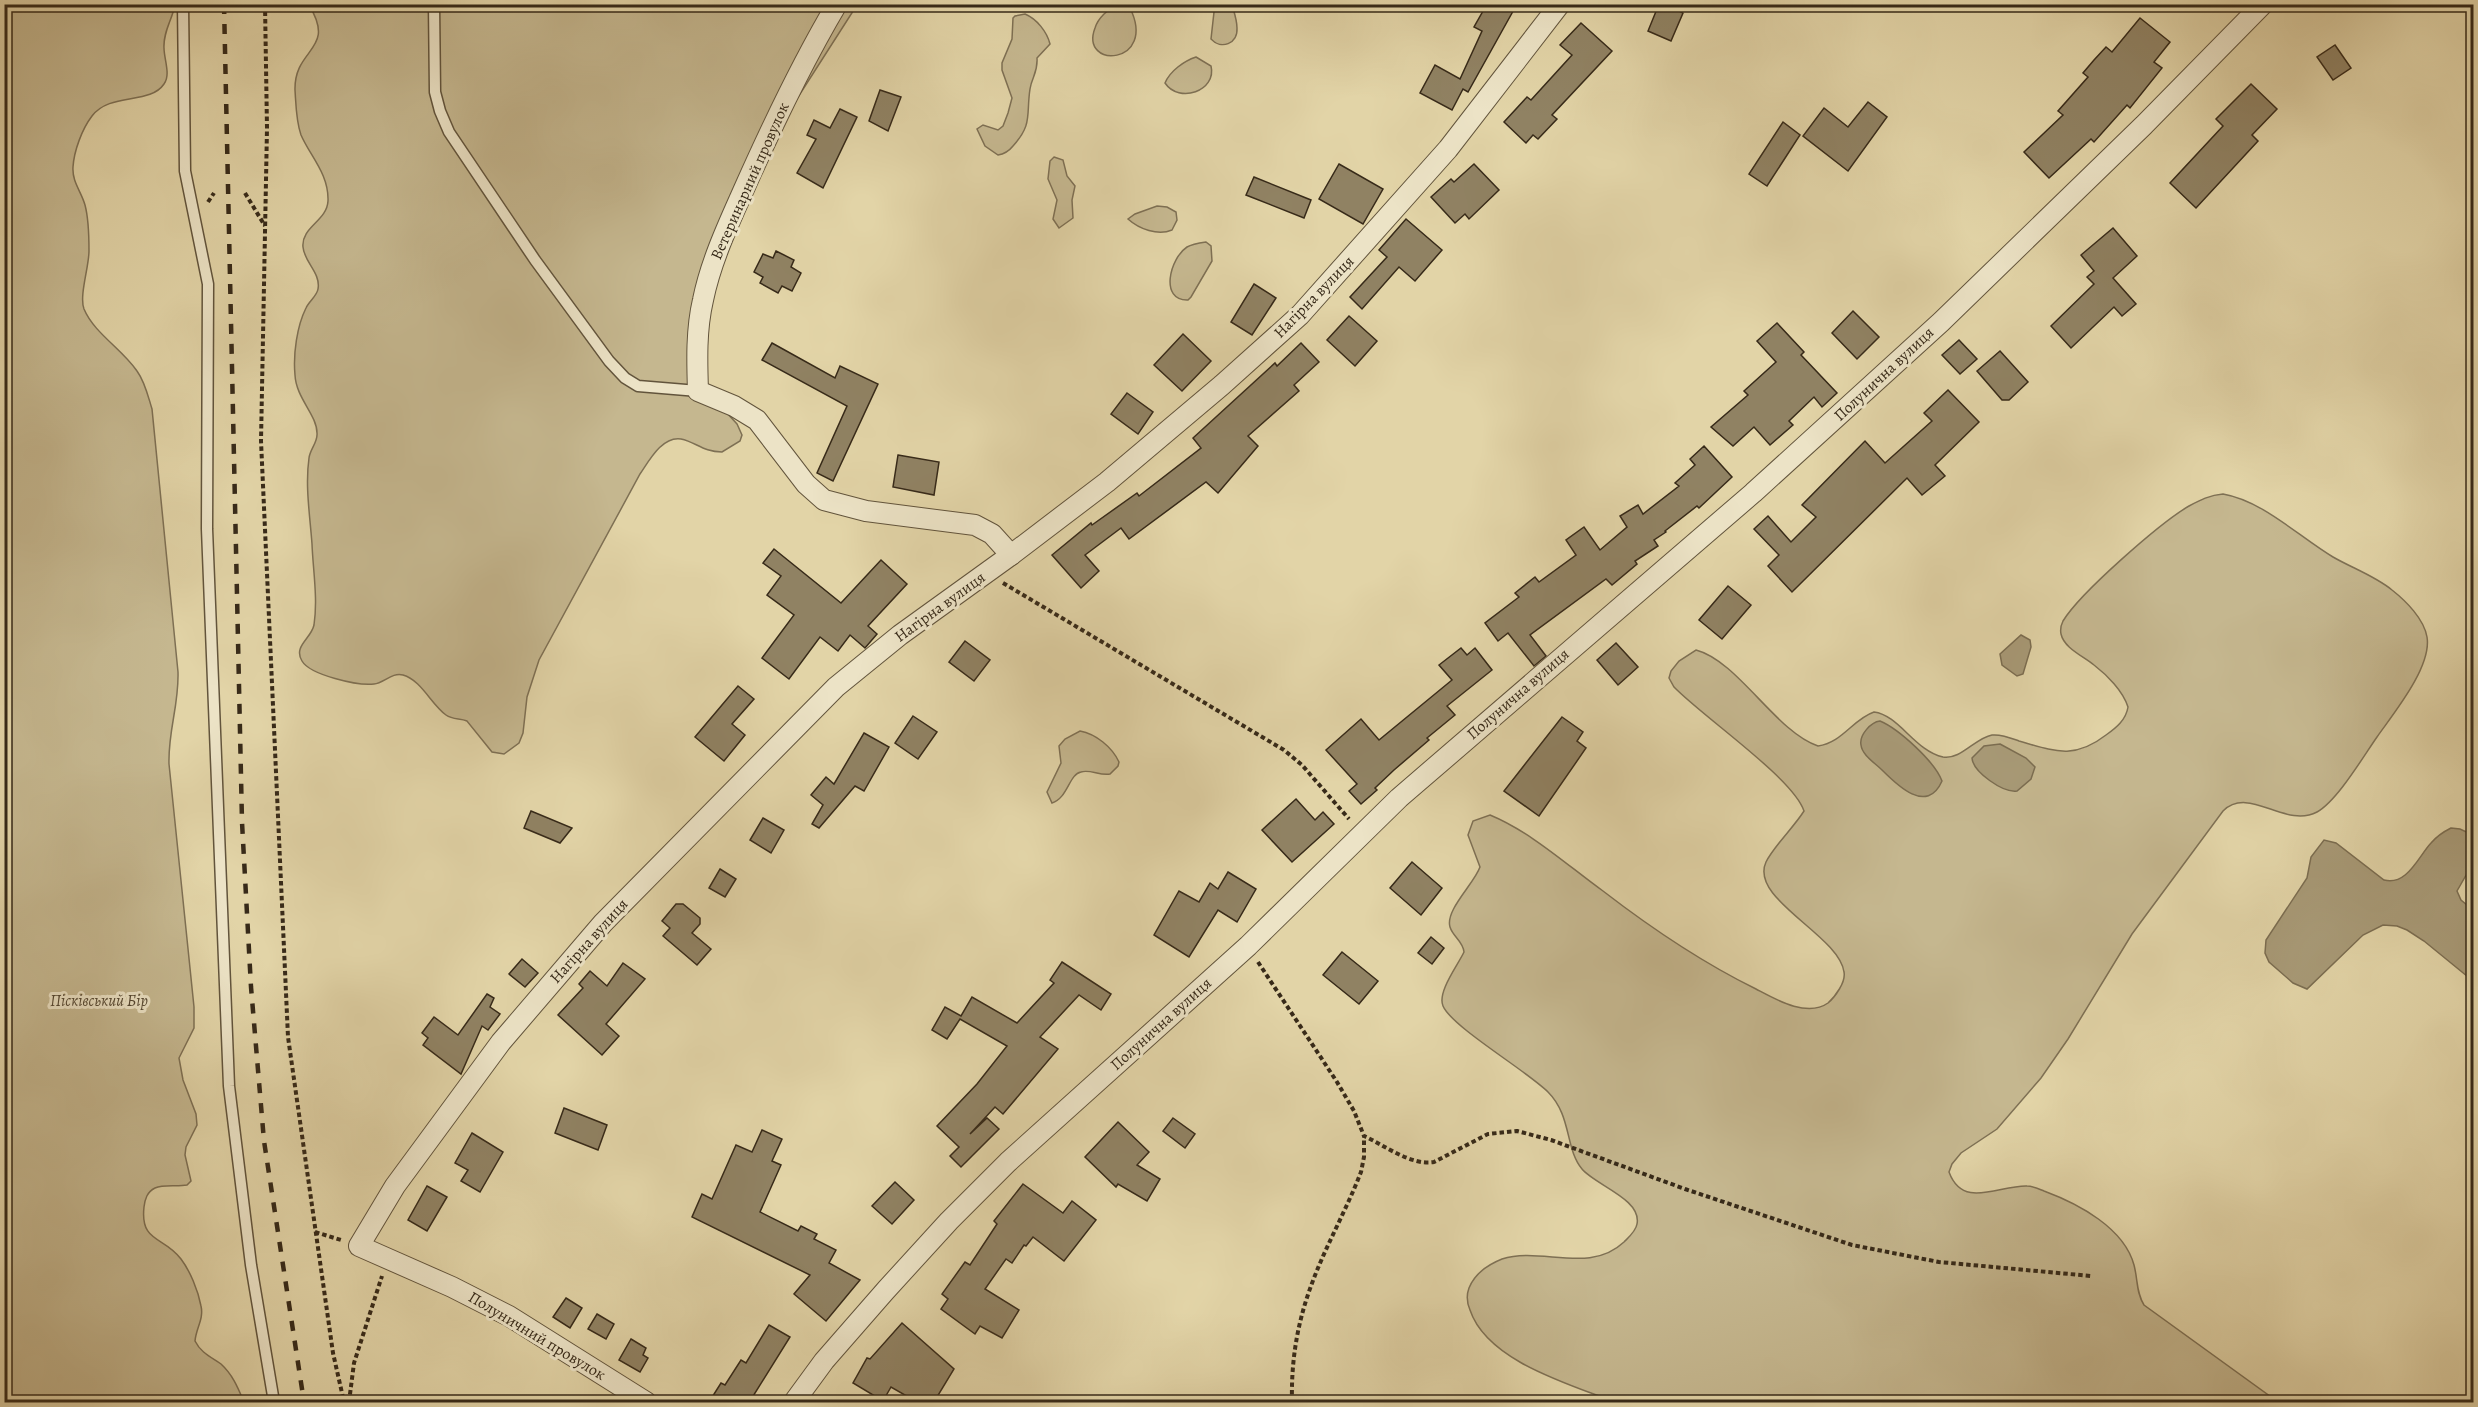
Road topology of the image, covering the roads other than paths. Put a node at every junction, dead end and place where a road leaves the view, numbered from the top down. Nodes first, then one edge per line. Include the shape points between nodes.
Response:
1 (183, 4) edge
2 (434, 4) edge
3 (837, 4) edge
4 (1560, 4) edge
5 (2263, 4) edge
6 (698, 392) junction
7 (1011, 555) junction
8 (359, 1246) joint
9 (274, 1402) edge
10 (646, 1402) edge
11 (794, 1402) edge

1 - 9 lane via 185,171 208,284 208,540 229,1086 251,1265
2 - 6 lane via 435,86 440,111 449,132 501,211 625,378 638,386
3 - 6 street, Ветеринарний провулок via 778,117 717,251 702,301
4 - 7 street, Нагірна вулиця via 1448,149 1300,315 1125,467
5 - 11 street, Полунична вулиця via 1941,322 1773,475 1435,766 1361,833 1248,946 1065,1109 949,1221 824,1360
6 - 7 street via 757,420 806,484 824,500 866,511 975,525 992,534
7 - 8 street, Нагірна вулиця via 836,687 603,923 501,1042 395,1186
8 - 10 street, Полуничний провулок via 509,1316

